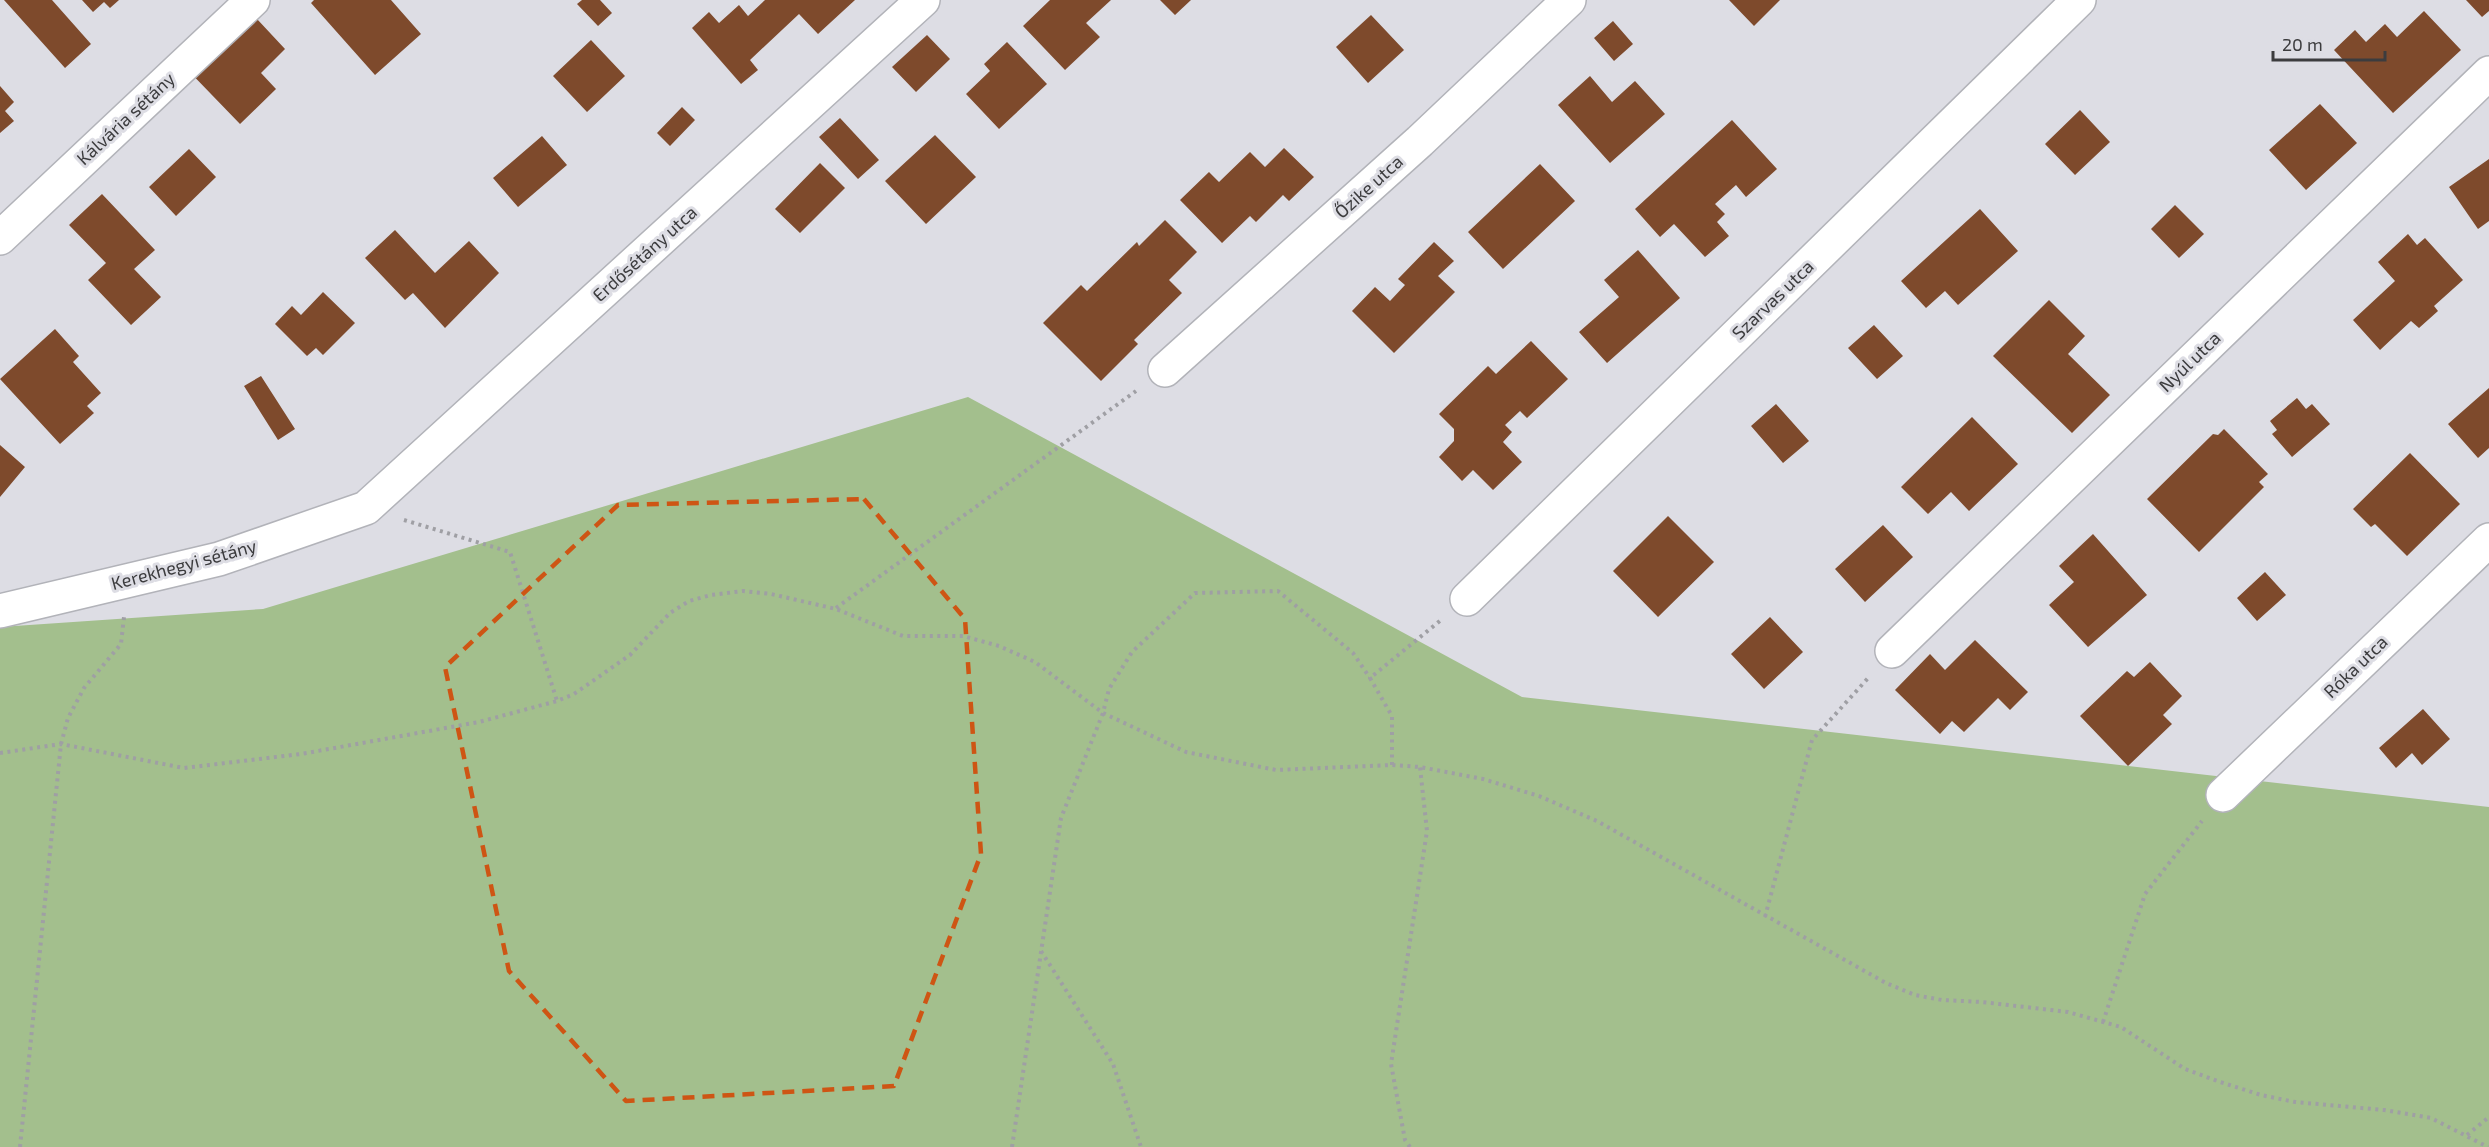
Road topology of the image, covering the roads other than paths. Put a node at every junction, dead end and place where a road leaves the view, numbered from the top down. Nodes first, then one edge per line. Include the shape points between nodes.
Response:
1 (253, 0) edge
2 (923, 0) edge
3 (1569, 0) edge
4 (2079, 0) edge
5 (2489, 73) edge
6 (0, 238) edge
7 (1165, 370) road end
8 (366, 508) joint
9 (2489, 540) edge
10 (1467, 599) road end
11 (0, 611) edge
12 (1892, 651) road end
13 (2223, 795) road end

1 - 6 street, Kálvária sétány
2 - 8 street, Erdősétány utca
3 - 7 street, Őzike utca via 1420,141
4 - 10 street, Szarvas utca
5 - 12 street, Nyúl utca
8 - 11 street, Kerekhegyi sétány via 219,559
9 - 13 street, Róka utca

